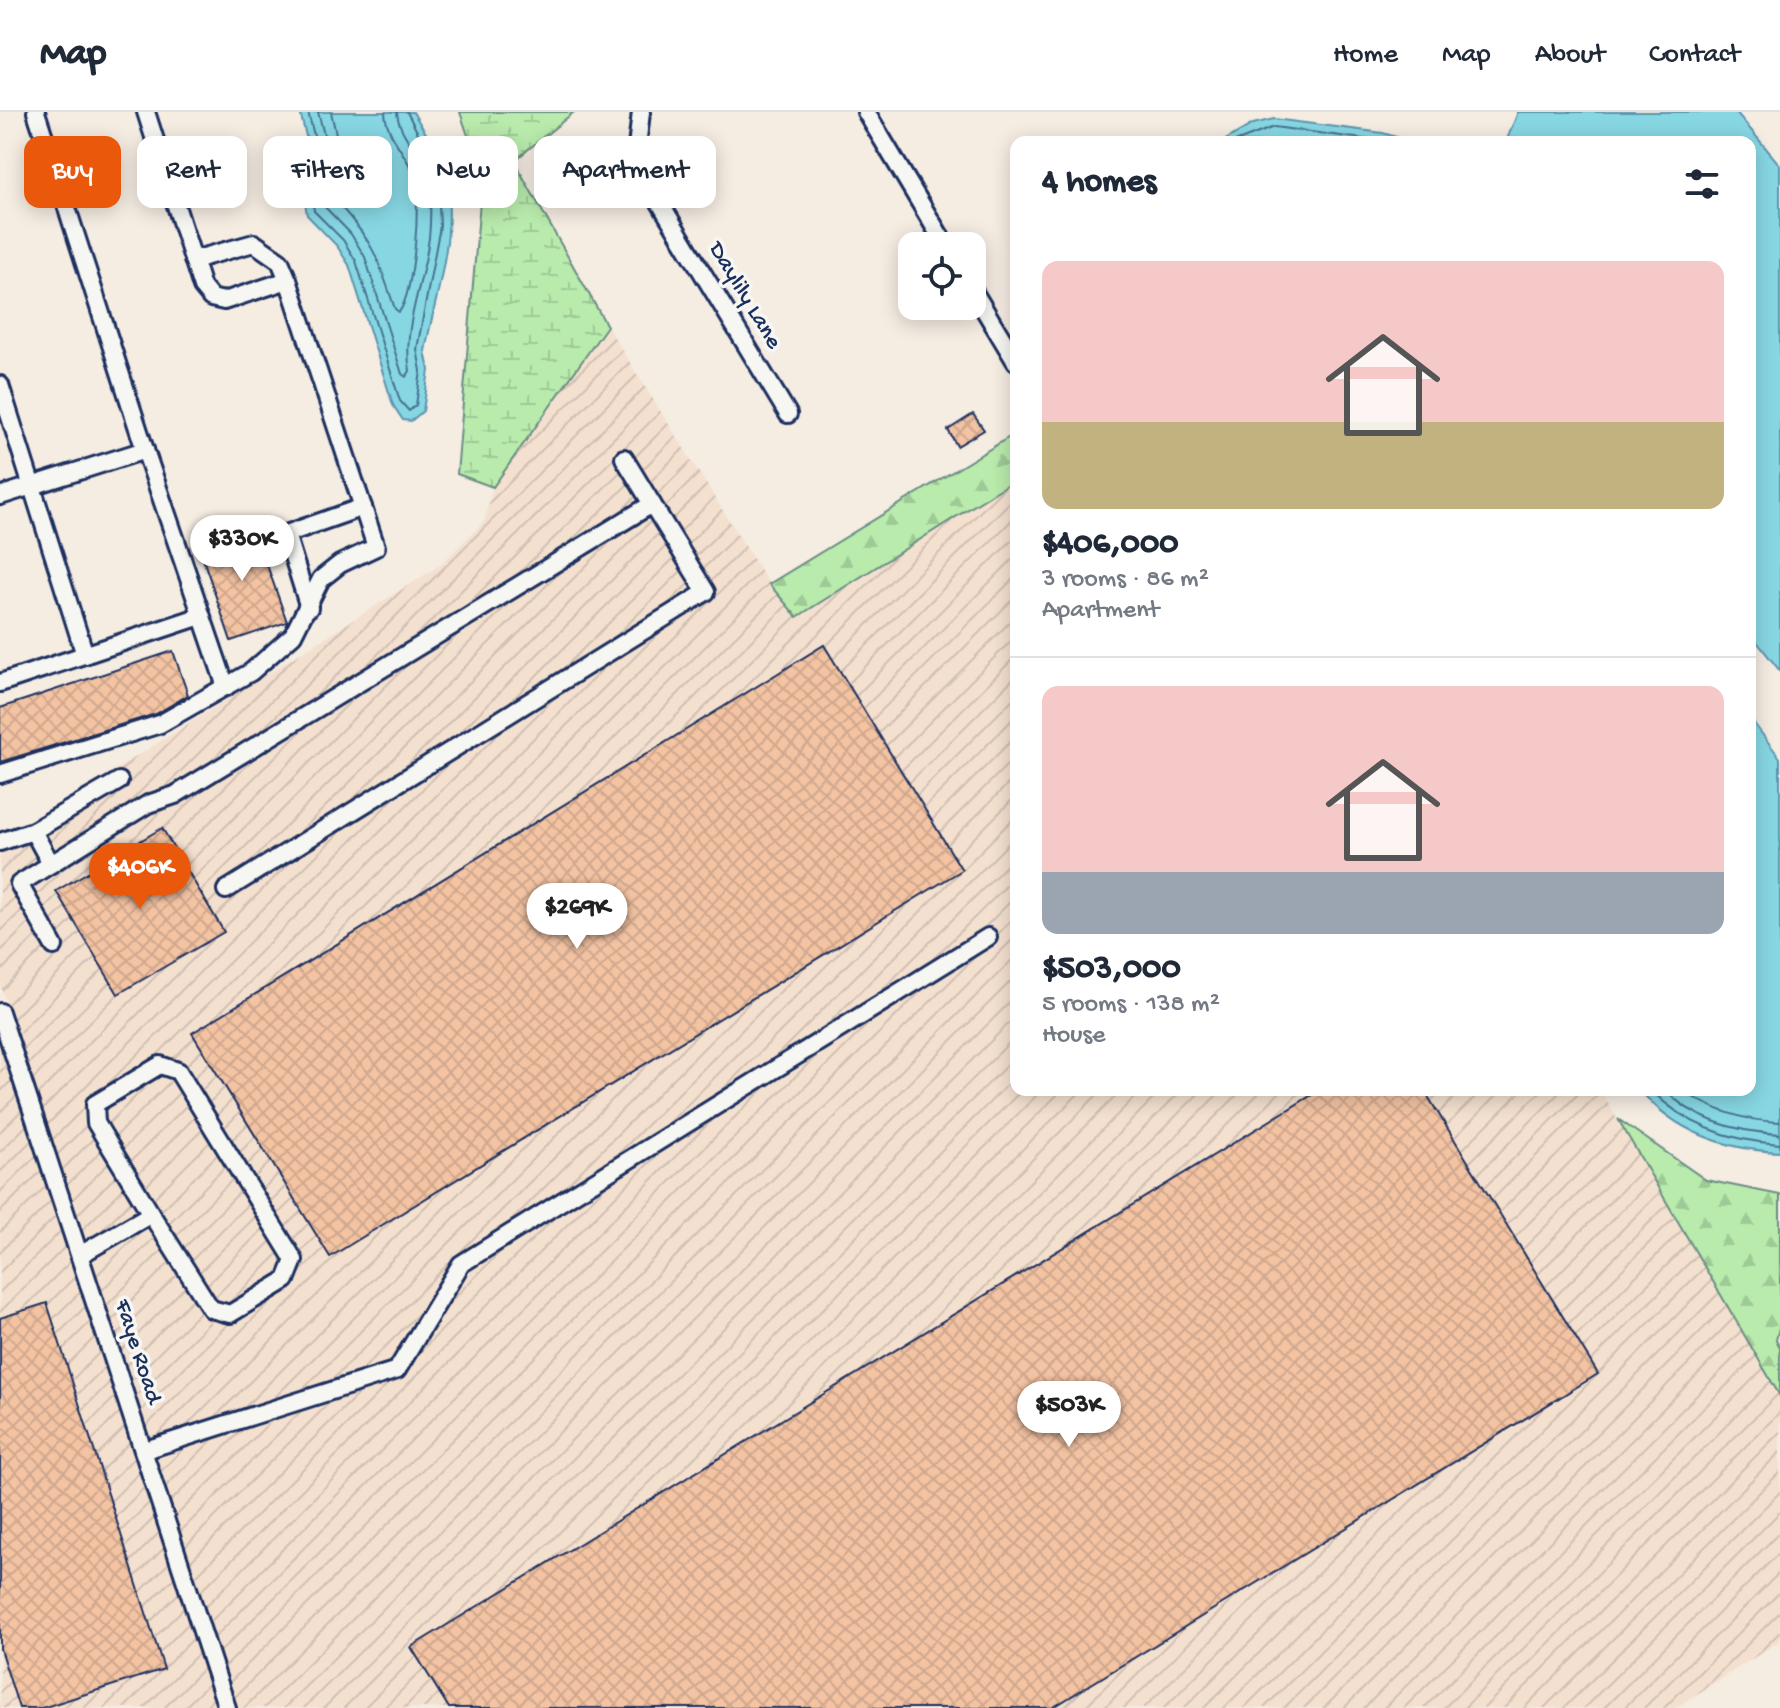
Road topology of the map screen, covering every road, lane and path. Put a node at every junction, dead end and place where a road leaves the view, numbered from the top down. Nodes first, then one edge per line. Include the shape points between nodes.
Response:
1 (36, 112) edge
2 (146, 112) edge
3 (641, 112) edge
4 (866, 112) edge
5 (938, 232) edge
6 (193, 260) junction
7 (288, 280) junction
8 (986, 312) edge
9 (1010, 352) edge
10 (0, 385) edge
11 (788, 414) dead end
12 (145, 450) junction
13 (624, 458) dead end
14 (32, 485) junction
15 (0, 496) edge
16 (652, 504) junction
17 (363, 507) junction
18 (309, 608) junction
19 (201, 616) junction
20 (85, 655) junction
21 (0, 683) edge
22 (226, 687) junction
23 (0, 774) edge
24 (119, 781) dead end
25 (33, 831) junction
26 (0, 842) edge
27 (51, 864) junction
28 (226, 890) dead end
29 (988, 937) dead end
30 (54, 946) dead end
31 (0, 1012) edge
32 (151, 1214) junction
33 (80, 1255) junction
34 (145, 1450) junction
35 (227, 1708) edge

1 - 12 street
2 - 6 street
3 - 11 street, Daylily Lane via 637,147 648,183
4 - 5 street
6 - 7 street via 254,243 280,261
6 - 7 street via 202,287 211,298 224,301
7 - 17 street
8 - 9 street
10 - 14 street
12 - 14 street
12 - 19 street
13 - 16 street
14 - 15 street
14 - 20 street
16 - 27 street via 175,795 148,804
16 - 28 street via 706,592
17 - 18 street via 376,547 321,579
17 - 18 street via 286,534
18 - 22 street via 293,635
19 - 20 street
19 - 22 street
20 - 21 street
22 - 23 street via 160,724
24 - 25 street
25 - 26 street
25 - 27 street
27 - 30 street via 19,884
29 - 34 street via 461,1264 397,1370
31 - 33 street, Faye Road
32 - 32 street via 211,1309 230,1314 286,1280 294,1260 178,1071 160,1065 95,1104 96,1123
32 - 33 street
33 - 34 street, Faye Road
34 - 35 street, Faye Road

